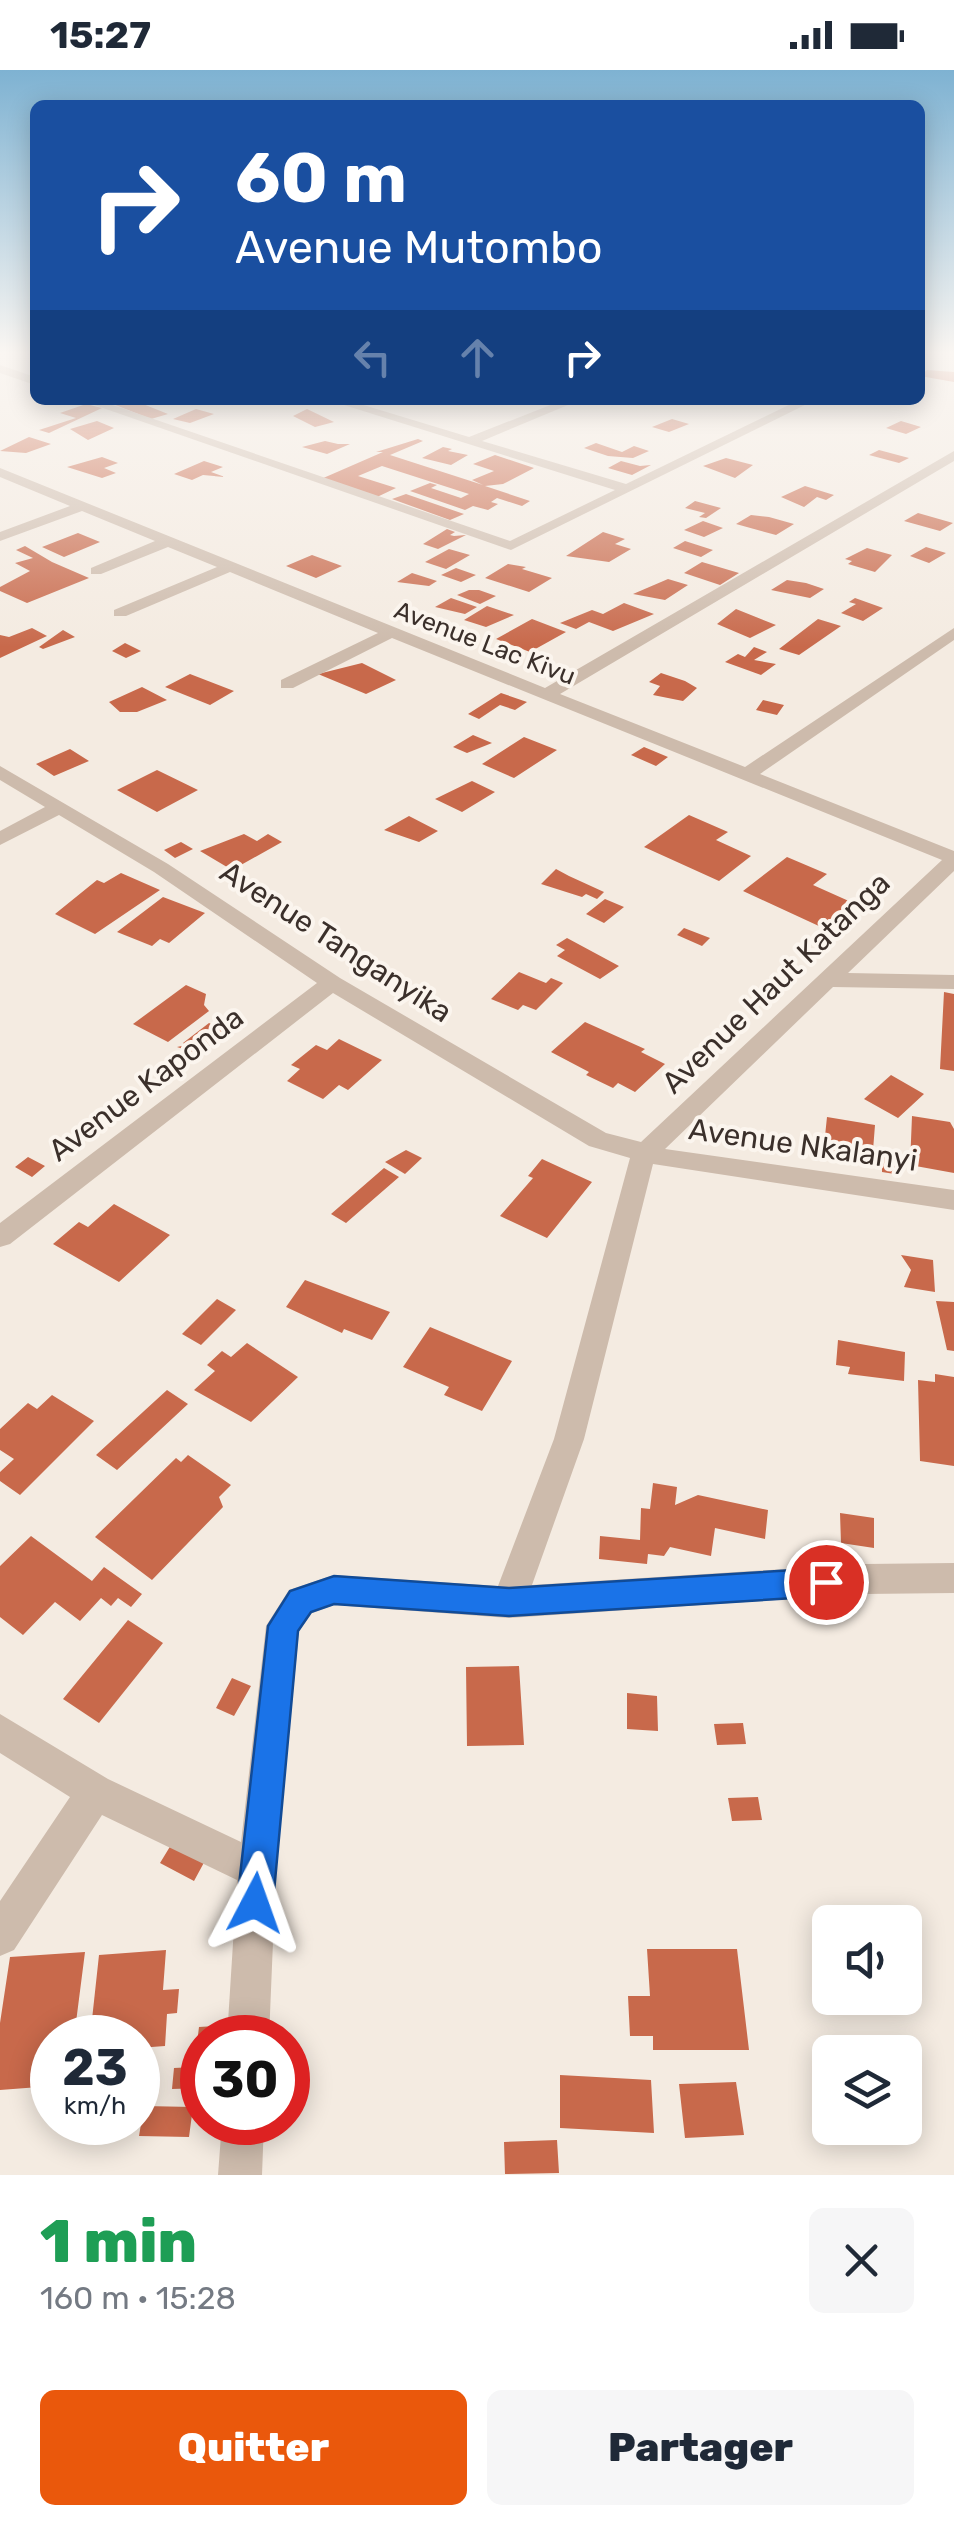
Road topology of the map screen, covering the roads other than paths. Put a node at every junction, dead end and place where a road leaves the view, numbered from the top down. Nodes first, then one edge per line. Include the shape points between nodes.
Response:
1 (232, 450) edge
2 (502, 450) edge
3 (706, 450) edge
4 (954, 455) edge
5 (0, 472) edge
6 (626, 489) junction
7 (82, 506) junction
8 (0, 537) edge
9 (167, 542) junction
10 (229, 567) junction
11 (96, 571) dead end
12 (120, 613) dead end
13 (954, 633) edge
14 (388, 634) junction
15 (287, 684) dead end
16 (547, 694) junction
17 (0, 772) edge
18 (746, 774) junction
19 (59, 806) junction
20 (0, 838) edge
21 (954, 859) edge
22 (823, 980) junction
23 (954, 982) edge
24 (332, 983) junction
25 (643, 1155) junction
26 (954, 1200) edge
27 (0, 1237) edge
28 (954, 1578) edge
29 (509, 1602) junction
30 (0, 1732) edge
31 (95, 1792) junction
32 (257, 1870) junction
33 (0, 1936) edge
34 (249, 2015) edge
35 (242, 2145) edge
36 (240, 2175) edge

1 - 6 street via 510,546
2 - 6 street
3 - 6 street
4 - 16 street
5 - 7 street, Avenue Lac Kivu
7 - 8 street
7 - 9 street, Avenue Lac Kivu
9 - 10 street, Avenue Lac Kivu
9 - 11 street
10 - 12 street
10 - 14 street, Avenue Lac Kivu
13 - 18 street
14 - 15 street
14 - 16 street, Avenue Lac Kivu
16 - 18 street, Avenue Lac Kivu
17 - 19 street, Avenue Tanganyika
18 - 21 street, Avenue Lac Kivu
19 - 20 street
19 - 24 street, Avenue Tanganyika
21 - 22 street, Avenue Haut Katanga
22 - 23 street
22 - 25 street, Avenue Haut Katanga
24 - 25 street, Avenue Tanganyika via 576,1128
24 - 27 street, Avenue Kaponda
25 - 26 street, Avenue Nkalanyi
25 - 29 street via 569,1439
28 - 29 street
29 - 32 street via 334,1590 301,1601 283,1626
30 - 31 street
31 - 32 street
31 - 33 street
32 - 34 street
35 - 36 street

